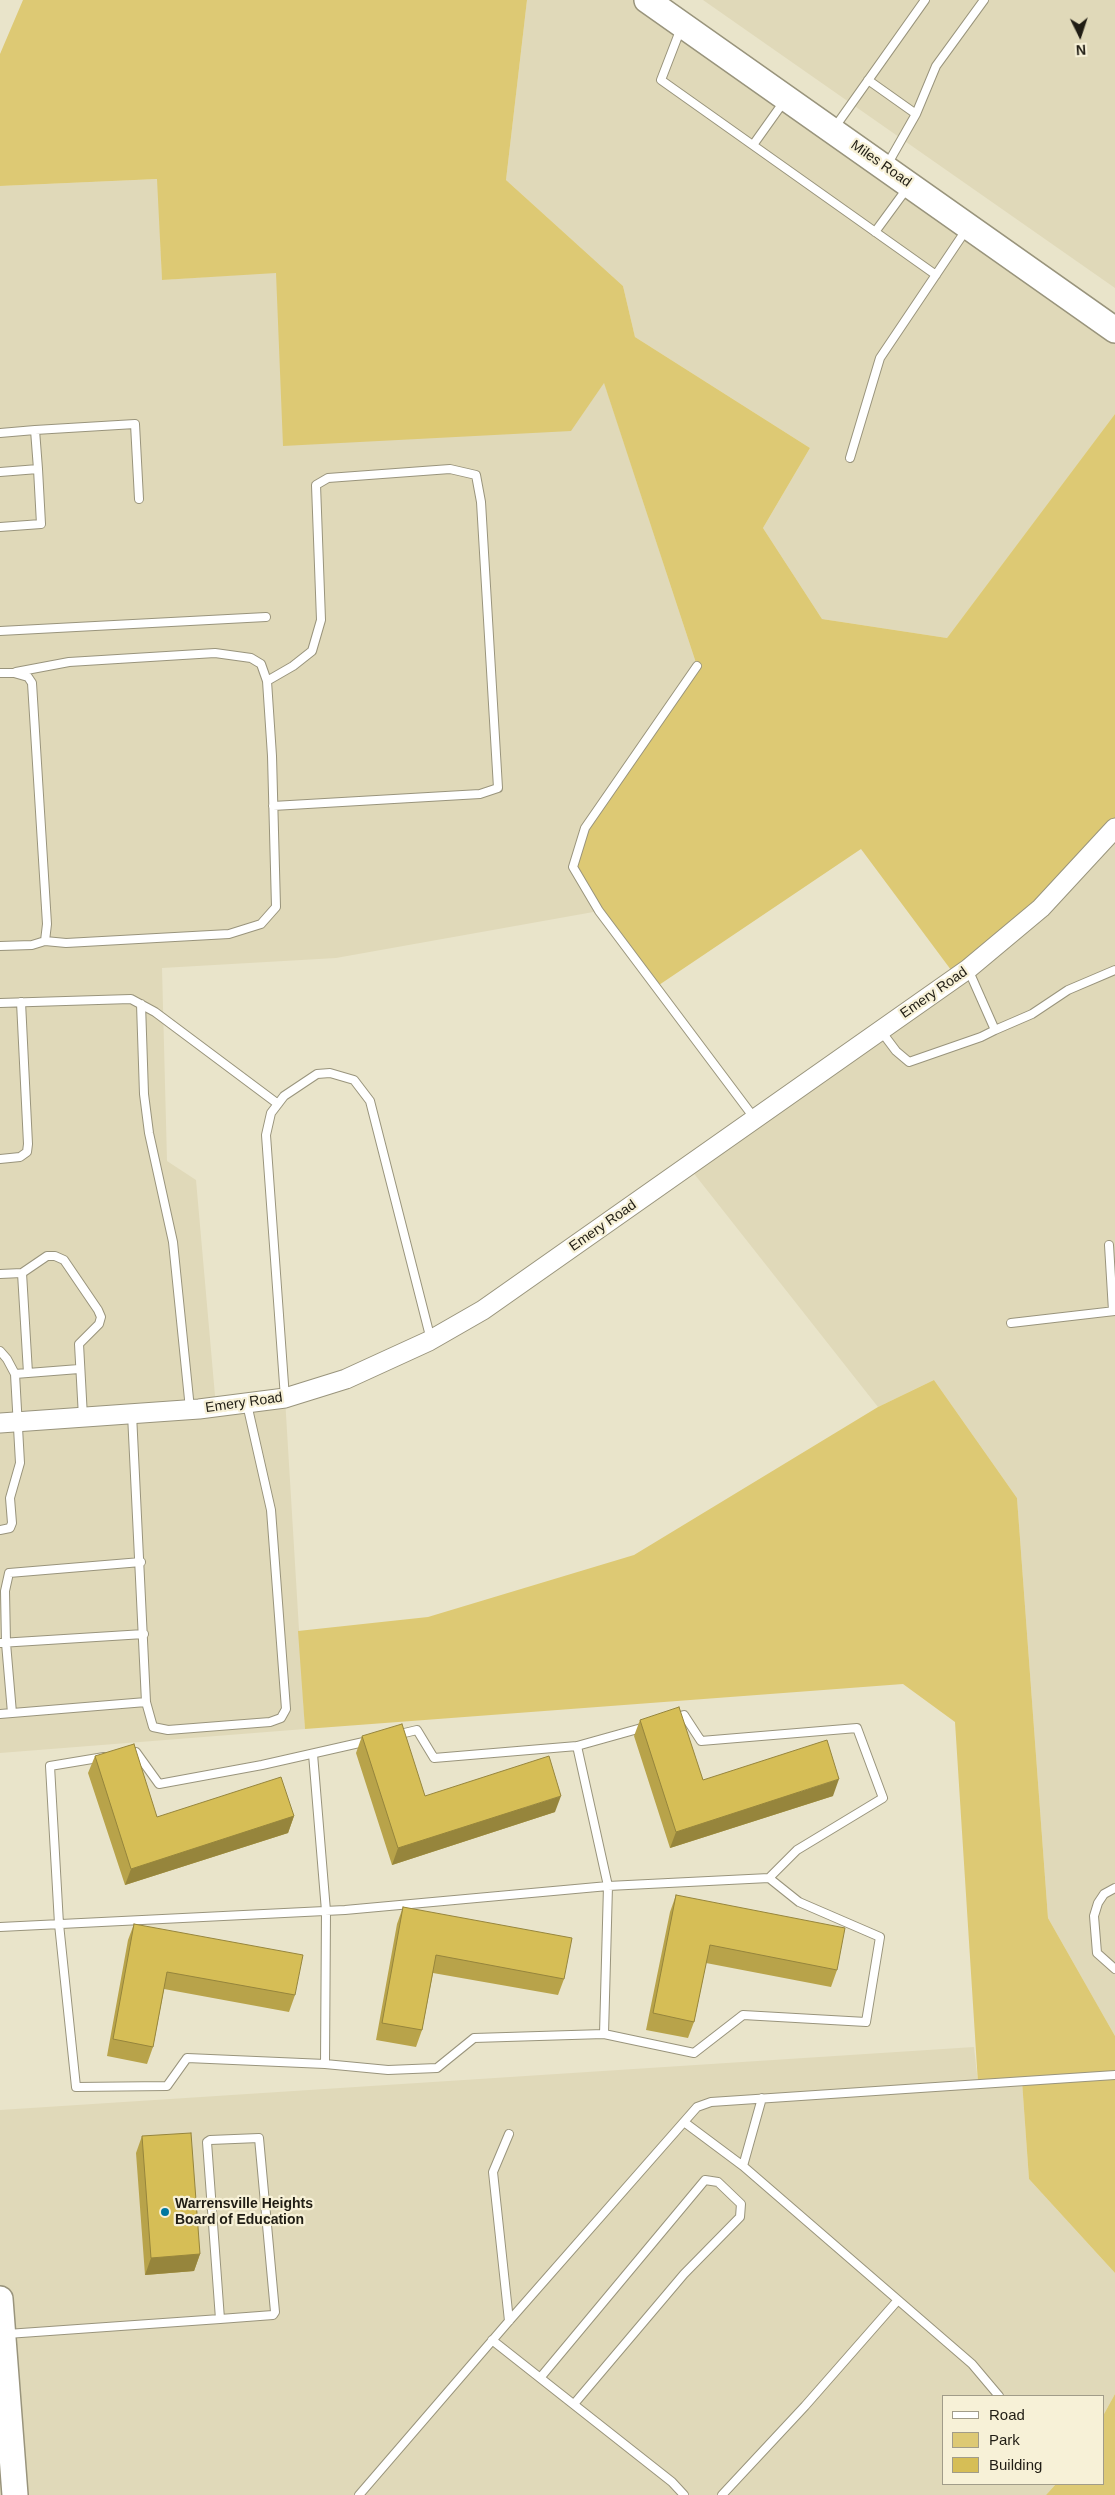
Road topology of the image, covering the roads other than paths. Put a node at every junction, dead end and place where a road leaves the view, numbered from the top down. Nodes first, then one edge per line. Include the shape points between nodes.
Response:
1 (647, 0) edge
2 (925, 0) edge
3 (984, 0) edge
4 (683, 25) junction
5 (868, 80) junction
6 (786, 98) junction
7 (916, 114) junction
8 (832, 130) junction
9 (753, 145) junction
10 (886, 167) junction
11 (910, 184) junction
12 (968, 226) junction
13 (875, 232) junction
14 (936, 275) junction
15 (1115, 330) edge
16 (35, 430) junction
17 (0, 433) edge
18 (850, 458) dead end
19 (38, 469) junction
20 (0, 472) edge
21 (139, 498) dead end
22 (0, 527) edge
23 (266, 617) dead end
24 (0, 631) edge
25 (697, 666) dead end
26 (0, 673) edge
27 (14, 673) junction
28 (267, 681) junction
29 (273, 806) junction
30 (1115, 828) edge
31 (46, 941) junction
32 (0, 946) edge
33 (968, 970) junction
34 (1115, 970) edge
35 (21, 1002) junction
36 (0, 1003) edge
37 (141, 1004) junction
38 (995, 1030) junction
39 (881, 1031) junction
40 (278, 1104) junction
41 (755, 1119) junction
42 (0, 1159) edge
43 (1109, 1245) dead end
44 (22, 1273) junction
45 (0, 1274) edge
46 (1114, 1311) edge
47 (1011, 1323) dead end
48 (431, 1340) junction
49 (0, 1351) edge
50 (79, 1369) junction
51 (28, 1373) junction
52 (15, 1374) junction
53 (285, 1398) junction
54 (247, 1404) junction
55 (190, 1410) junction
56 (132, 1414) junction
57 (83, 1417) junction
58 (9, 1422) edge
59 (0, 1530) edge
60 (140, 1562) junction
61 (144, 1634) junction
62 (3, 1643) edge
63 (146, 1702) junction
64 (12, 1712) junction
65 (0, 1714) edge
66 (666, 1720) edge
67 (658, 1723) edge
68 (388, 1736) edge
69 (379, 1738) edge
70 (577, 1746) junction
71 (313, 1754) junction
72 (769, 1878) junction
73 (608, 1886) junction
74 (1115, 1888) edge
75 (326, 1911) junction
76 (59, 1924) junction
77 (0, 1927) edge
78 (1115, 1969) edge
79 (604, 2034) junction
80 (325, 2064) junction
81 (1115, 2075) edge
82 (762, 2098) junction
83 (684, 2122) junction
84 (509, 2134) dead end
85 (743, 2166) junction
86 (0, 2299) edge
87 (898, 2300) junction
88 (220, 2319) junction
89 (509, 2321) junction
90 (2, 2334) junction
91 (492, 2340) junction
92 (540, 2378) junction
93 (998, 2395) edge
94 (574, 2404) junction
95 (14, 2495) edge
96 (359, 2495) edge
97 (684, 2495) edge
98 (722, 2495) edge

1 - 4 main road, Miles Road
2 - 5 lane
3 - 7 lane via 936,66
4 - 6 main road, Miles Road
4 - 9 lane via 661,80
5 - 7 lane
5 - 8 lane
6 - 8 main road, Miles Road
6 - 9 lane
7 - 10 lane
8 - 10 main road, Miles Road
9 - 13 lane
10 - 11 main road, Miles Road
11 - 12 main road, Miles Road
11 - 13 lane
12 - 14 lane
12 - 15 main road, Miles Road
13 - 14 lane
14 - 18 lane via 880,358
16 - 17 lane
16 - 19 lane
16 - 21 lane via 135,424
19 - 20 lane
19 - 22 lane via 41,524
23 - 24 lane
25 - 41 lane via 584,828 573,867 599,911
26 - 27 lane
27 - 28 lane via 69,662 215,653 251,658 261,664
27 - 31 lane via 28,676 32,683
28 - 29 lane
28 - 29 lane via 312,651 321,620 316,485 328,478 450,469 476,475 481,502 498,788 480,794
29 - 31 lane via 276,907 261,924 229,934 66,943
30 - 33 street, Emery Road via 1041,908
31 - 32 lane
33 - 38 lane
33 - 39 street, Emery Road
34 - 38 lane via 1068,990 1032,1014
35 - 36 lane
35 - 37 lane via 131,999
35 - 42 lane via 28,1144 20,1157
37 - 40 lane
37 - 55 lane via 144,1094 149,1133 174,1242
38 - 39 lane via 909,1062
39 - 41 street, Emery Road
40 - 48 lane via 284,1096 317,1074 330,1072 354,1080 370,1101
40 - 53 lane via 271,1113 266,1135
41 - 48 street, Emery Road via 479,1312
43 - 46 lane
44 - 45 lane
44 - 50 lane via 47,1256 64,1260 98,1310 99,1324 79,1344
44 - 51 lane
46 - 47 lane
48 - 53 street, Emery Road via 323,1388
49 - 52 lane
50 - 51 lane
50 - 57 lane
51 - 52 lane
52 - 58 lane
53 - 54 street, Emery Road
54 - 55 street, Emery Road
54 - 63 lane via 271,1510 286,1709 281,1718 270,1722 168,1730 153,1727
55 - 56 street, Emery Road
56 - 57 street, Emery Road
56 - 60 lane
57 - 58 street, Emery Road
58 - 59 lane via 20,1463 10,1498 10,1528
60 - 61 lane
60 - 62 lane via 9,1573
61 - 62 lane
61 - 63 lane
62 - 64 lane
63 - 64 lane
64 - 65 lane
66 - 72 lane via 684,1715 701,1741 857,1728 883,1798 797,1850
67 - 70 lane
68 - 70 lane via 417,1730 434,1758
69 - 71 lane
70 - 73 lane
71 - 75 lane
71 - 76 lane via 159,1784 136,1752 50,1766
72 - 73 lane
72 - 79 lane via 799,1902 880,1937 866,2022 743,2015 694,2053
73 - 75 lane
73 - 79 lane
74 - 78 lane via 1104,1894 1094,1916 1097,1954
75 - 76 lane
75 - 80 lane
76 - 77 lane
76 - 80 lane via 76,2087 167,2086 187,2058
79 - 80 lane via 474,2038 438,2068 388,2070
81 - 82 lane
82 - 83 lane via 710,2102 697,2107
82 - 85 lane
83 - 85 lane
83 - 89 lane
84 - 89 lane via 494,2172
85 - 87 lane
86 - 90 main road
87 - 93 lane via 972,2364
87 - 98 lane
88 - 88 lane via 273,2315 275,2312 259,2138 207,2142
88 - 90 lane
89 - 91 lane
90 - 95 main road
91 - 92 lane
91 - 96 lane
92 - 94 lane
92 - 94 lane via 705,2180 718,2182 741,2204 740,2217 684,2274
94 - 97 lane

